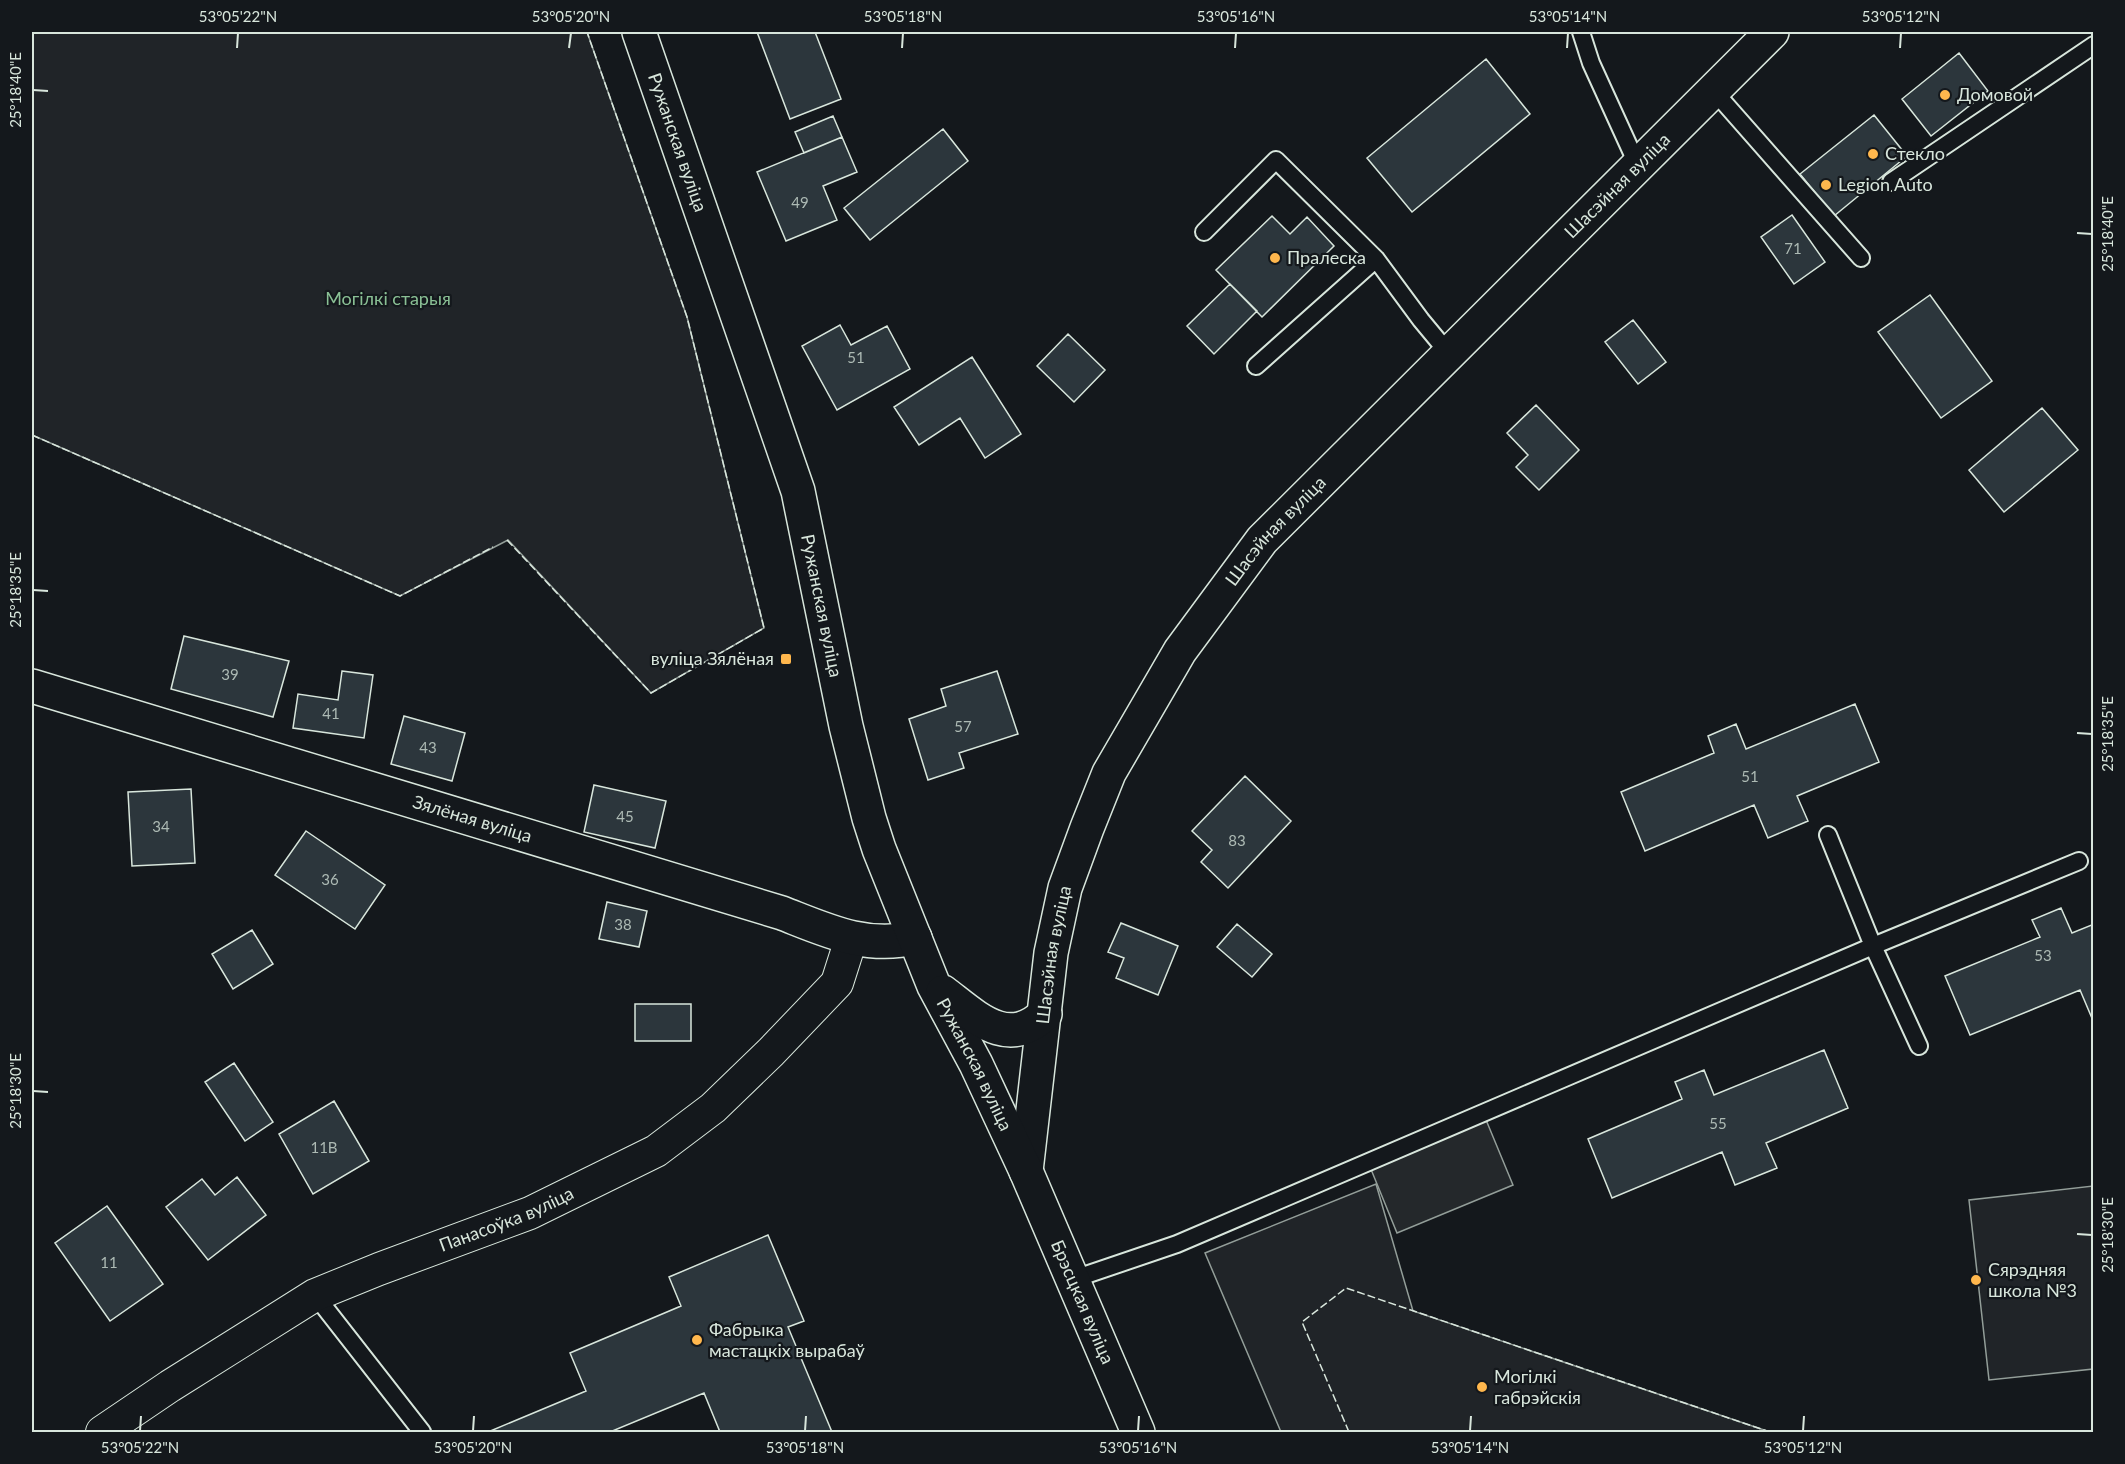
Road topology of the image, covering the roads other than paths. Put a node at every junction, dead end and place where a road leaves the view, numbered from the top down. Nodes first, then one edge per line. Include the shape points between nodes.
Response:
1 (639, 32) edge
2 (1581, 32) edge
3 (1772, 32) edge
4 (2094, 45) edge
5 (1713, 90) junction
6 (1638, 166) junction
7 (1891, 182) dead end
8 (1204, 232) dead end
9 (1861, 258) dead end
10 (1377, 259) junction
11 (1450, 355) junction
12 (1256, 366) dead end
13 (32, 686) edge
14 (1828, 835) dead end
15 (2079, 861) dead end
16 (915, 938) junction
17 (851, 939) junction
18 (1873, 946) junction
19 (934, 986) junction
20 (1045, 1014) junction
21 (1919, 1046) dead end
22 (1026, 1171) junction
23 (1071, 1280) junction
24 (315, 1295) junction
25 (102, 1432) edge
26 (422, 1432) edge
27 (1138, 1432) edge

1 - 16 main road, Ружанская вуліца via 798,491 869,818
2 - 6 lane
3 - 5 main road, Шасэйная вуліца
4 - 7 lane
5 - 6 main road, Шасэйная вуліца
5 - 9 lane
6 - 11 main road, Шасэйная вуліца
8 - 10 lane via 1276,160
10 - 11 lane
10 - 12 lane
11 - 20 main road, Шасэйная вуліца via 1262,540 1180,651 1110,773 1086,828 1065,888 1051,953
13 - 17 main road, Зялёная вуліца via 782,913
14 - 18 lane
15 - 18 lane
16 - 17 main road, Зялёная вуліца via 895,942
16 - 19 main road, Ружанская вуліца
17 - 24 street, Панасоўка вуліца via 837,983 712,1108 656,1151 530,1213
18 - 21 lane
18 - 23 lane via 1177,1244
19 - 20 main road via 999,1030 1015,1031 1034,1025
19 - 22 main road, Ружанская вуліца
20 - 22 main road, Шасэйная вуліца
22 - 23 main road, Брэсцкая вуліца
23 - 27 main road, Брэсцкая вуліца
24 - 25 street, Панасоўка вуліца
24 - 26 lane

